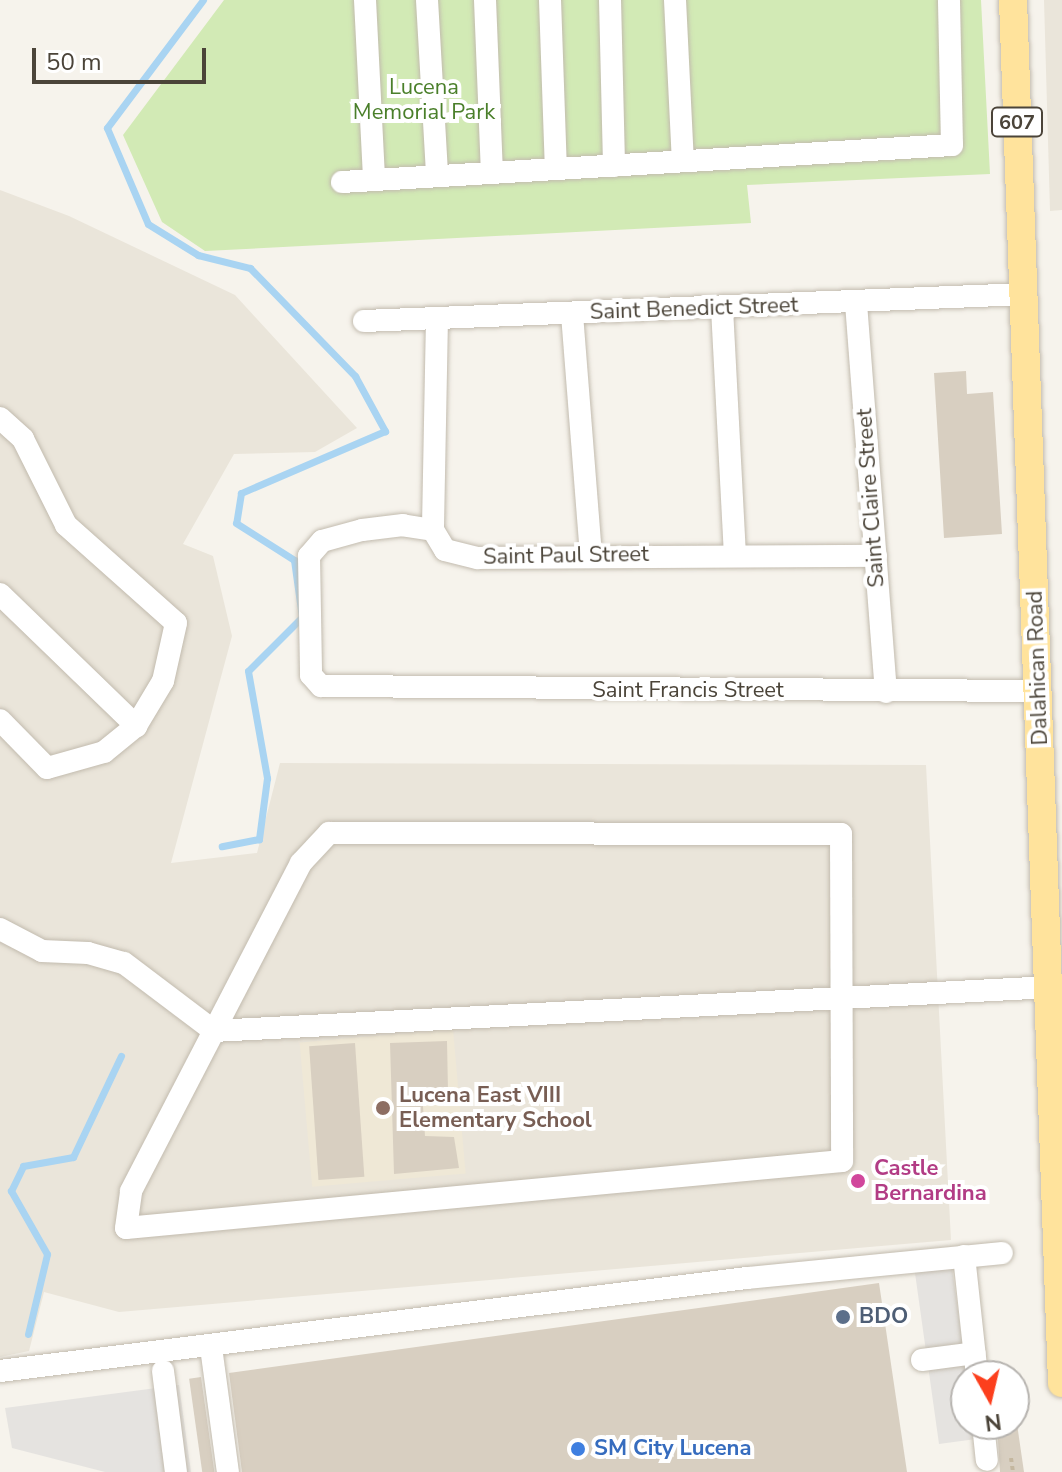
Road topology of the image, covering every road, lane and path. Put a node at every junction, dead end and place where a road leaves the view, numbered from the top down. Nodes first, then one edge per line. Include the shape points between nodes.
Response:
1 (365, 0) edge
2 (427, 0) edge
3 (485, 0) edge
4 (550, 0) edge
5 (610, 0) edge
6 (675, 0) edge
7 (949, 0) edge
8 (1013, 0) edge
9 (683, 161) junction
10 (614, 166) junction
11 (556, 169) junction
12 (492, 173) junction
13 (437, 176) junction
14 (374, 180) junction
15 (342, 182) dead end
16 (1024, 294) junction
17 (856, 303) junction
18 (722, 308) junction
19 (572, 314) junction
20 (437, 318) junction
21 (364, 321) dead end
22 (0, 418) edge
23 (433, 530) junction
24 (591, 555) junction
25 (735, 555) junction
26 (876, 556) junction
27 (0, 594) edge
28 (1039, 691) junction
29 (886, 692) junction
30 (0, 720) edge
31 (136, 726) junction
32 (1054, 824) edge
33 (0, 929) edge
34 (1050, 987) junction
35 (841, 998) junction
36 (214, 1031) junction
37 (1002, 1253) dead end
38 (964, 1256) junction
39 (211, 1347) junction
40 (975, 1353) junction
41 (922, 1360) dead end
42 (976, 1360) edge
43 (161, 1361) junction
44 (0, 1371) edge
45 (1062, 1383) edge
46 (985, 1440) edge
47 (987, 1460) dead end
48 (176, 1472) edge
49 (228, 1472) edge

1 - 14 street
2 - 13 street
3 - 12 street
4 - 11 street
5 - 10 street
6 - 9 street
7 - 9 street via 952,145
8 - 16 main road, Dalahican Road / 607
9 - 10 street
10 - 11 street
11 - 12 street
12 - 13 street
13 - 14 street
14 - 15 street
16 - 17 street, Saint Benedict Street
16 - 28 main road, Dalahican Road / 607
17 - 18 street, Saint Benedict Street
17 - 26 street, Saint Claire Street
18 - 19 street, Saint Benedict Street
18 - 25 street
19 - 20 street, Saint Benedict Street
19 - 24 street
20 - 21 street, Saint Benedict Street
20 - 23 street
22 - 31 street via 23,439 66,525 176,623 163,681
23 - 24 street, Saint Paul Street via 445,550 478,558
23 - 29 street, Saint Francis Street via 403,525 362,530 322,541 309,556 311,675 321,686
24 - 25 street, Saint Paul Street
25 - 26 street, Saint Paul Street
26 - 29 street, Saint Claire Street
27 - 31 street
28 - 29 street, Saint Francis Street
28 - 32 main road, Dalahican Road / 607
30 - 31 street via 47,768 104,752
32 - 34 main road, Dalahican Road / 607
33 - 36 street via 42,951 88,953 124,963
34 - 35 street
34 - 45 main road, Dalahican Road / 607
35 - 36 street
35 - 36 street via 841,834 329,833 301,863
35 - 36 street via 842,1161 126,1228 131,1191
37 - 38 street
38 - 39 street via 747,1278
38 - 40 street
39 - 43 street
39 - 49 street
40 - 41 street
40 - 42 street
43 - 44 street
43 - 48 street
46 - 47 street

